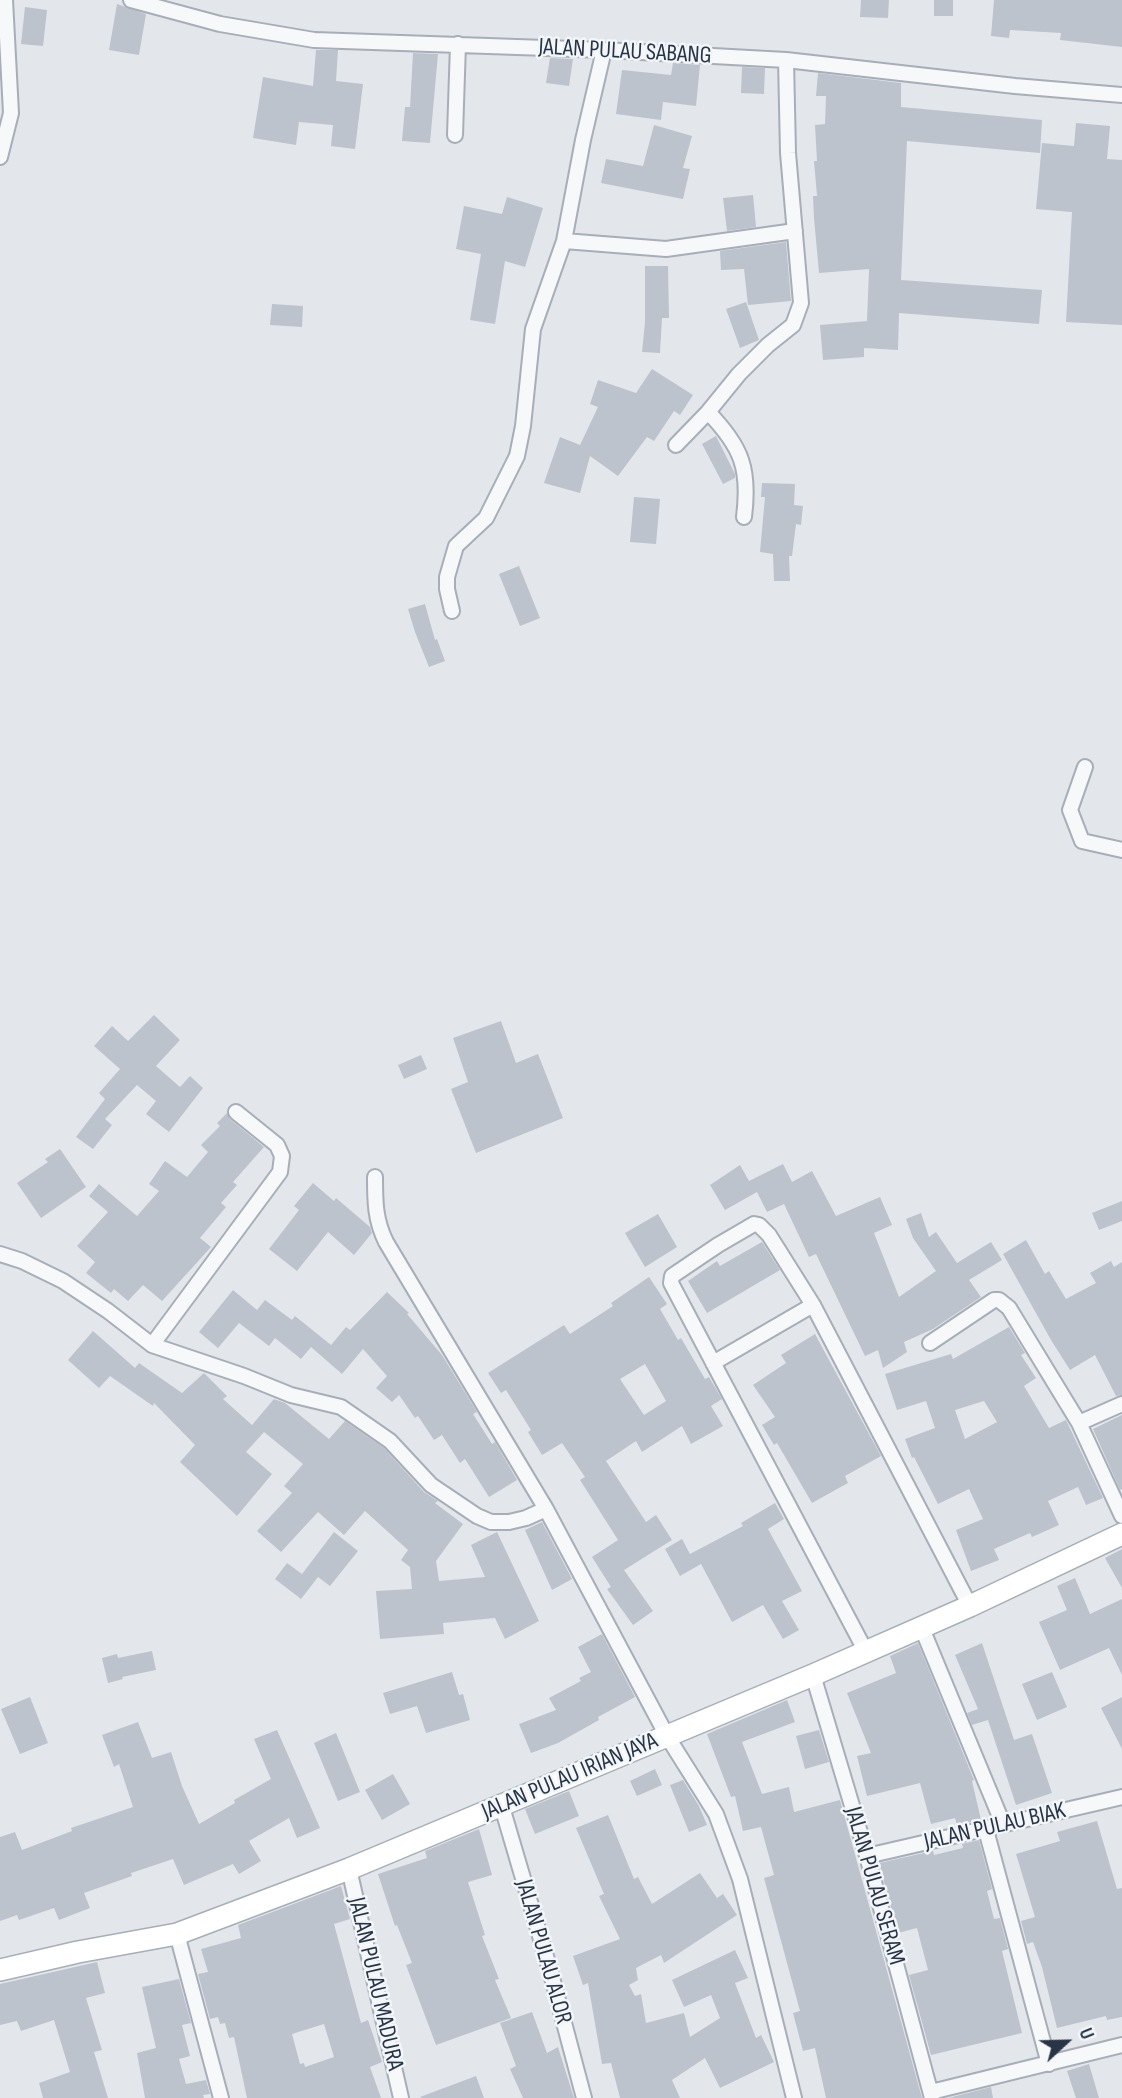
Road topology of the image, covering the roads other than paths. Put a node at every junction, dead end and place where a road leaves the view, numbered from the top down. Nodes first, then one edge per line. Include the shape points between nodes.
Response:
1 (5, 0) edge
2 (131, 0) edge
3 (458, 44) junction
4 (604, 50) junction
5 (786, 60) junction
6 (1122, 95) edge
7 (455, 135) dead end
8 (0, 157) edge
9 (795, 231) junction
10 (564, 241) junction
11 (708, 412) junction
12 (676, 445) dead end
13 (744, 517) dead end
14 (452, 611) dead end
15 (1085, 767) dead end
16 (1122, 850) edge
17 (236, 1112) dead end
18 (375, 1177) dead end
19 (0, 1254) edge
20 (813, 1305) junction
21 (930, 1343) dead end
22 (152, 1345) junction
23 (713, 1363) junction
24 (1122, 1404) edge
25 (1079, 1423) junction
26 (545, 1509) junction
27 (1122, 1517) edge
28 (1122, 1534) edge
29 (970, 1606) junction
30 (921, 1626) junction
31 (865, 1650) junction
32 (813, 1675) junction
33 (667, 1736) junction
34 (1122, 1797) edge
35 (502, 1807) junction
36 (1003, 1824) junction
37 (986, 1830) junction
38 (867, 1856) junction
39 (349, 1870) junction
40 (177, 1934) junction
41 (0, 1970) edge
42 (1122, 2045) edge
43 (1049, 2064) junction
44 (931, 2095) edge
45 (221, 2098) edge
46 (401, 2098) edge
47 (583, 2098) edge
48 (794, 2098) edge

1 - 8 street via 11,113
2 - 3 street, JALAN PULAU SABANG via 220,24 314,40
3 - 4 street, JALAN PULAU SABANG
3 - 7 street
4 - 5 street, JALAN PULAU SABANG
4 - 10 street
5 - 6 street, JALAN PULAU SABANG
5 - 9 street
9 - 10 street via 666,249
9 - 11 street via 801,303 797,318 739,374
10 - 14 street via 533,329 517,456 486,518 456,546 447,576
11 - 12 street
11 - 13 street via 729,435 743,464 747,476
15 - 16 street via 1070,810 1082,841
17 - 22 street via 277,1145 282,1156 280,1172
18 - 26 street via 375,1209 386,1242
19 - 22 street via 63,1281
20 - 23 street
20 - 23 street via 769,1235 754,1224 670,1280
20 - 29 street
21 - 25 street via 999,1300 1009,1308
22 - 26 street via 291,1395 341,1407 390,1441 431,1485 491,1522 526,1518
23 - 31 street
24 - 25 street
25 - 27 street
26 - 33 street
28 - 29 street, JALAN PULAU IRIAN JAYA
29 - 30 street, JALAN PULAU IRIAN JAYA
30 - 31 street, JALAN PULAU IRIAN JAYA
30 - 36 street
31 - 32 street, JALAN PULAU IRIAN JAYA
32 - 33 street, JALAN PULAU IRIAN JAYA
32 - 38 street, JALAN PULAU SERAM
33 - 35 street, JALAN PULAU IRIAN JAYA
33 - 48 street via 716,1814 740,1879
34 - 36 street, JALAN PULAU BIAK
35 - 39 street, JALAN PULAU IRIAN JAYA
35 - 47 street, JALAN PULAU ALOR
36 - 37 street, JALAN PULAU BIAK
37 - 38 street, JALAN PULAU BIAK
37 - 43 street
38 - 44 street, JALAN PULAU SERAM
39 - 40 street, JALAN PULAU IRIAN JAYA
39 - 46 street, JALAN PULAU MADURA
40 - 41 street, JALAN PULAU IRIAN JAYA
40 - 45 street
42 - 43 street
43 - 44 street

